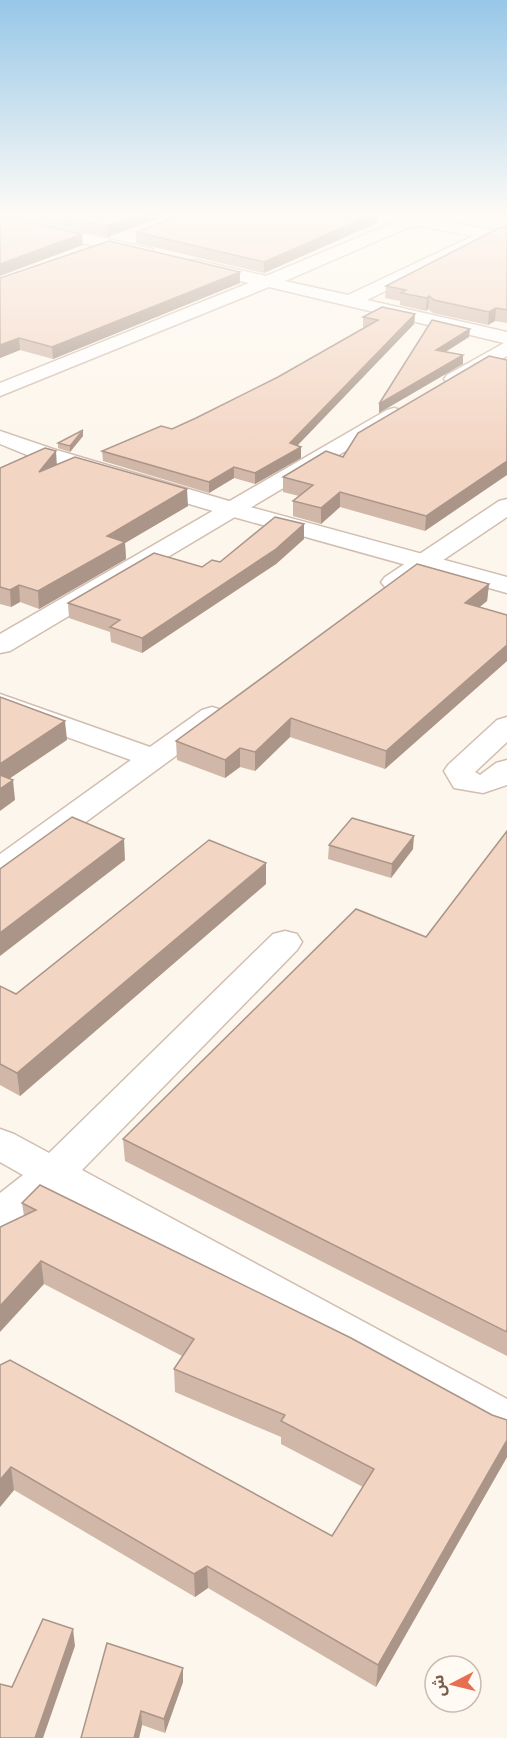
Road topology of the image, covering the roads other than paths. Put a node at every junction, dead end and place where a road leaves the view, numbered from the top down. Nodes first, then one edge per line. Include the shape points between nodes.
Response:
1 (238, 293) edge
2 (315, 293) edge
3 (367, 293) edge
4 (351, 301) junction
5 (507, 338) edge
6 (507, 348) edge
7 (0, 390) edge
8 (436, 390) edge
9 (416, 402) edge
10 (0, 437) edge
11 (45, 454) junction
12 (14, 468) edge
13 (507, 506) edge
14 (231, 509) junction
15 (421, 562) junction
16 (507, 585) edge
17 (373, 597) edge
18 (0, 645) edge
19 (231, 702) edge
20 (0, 703) edge
21 (507, 726) edge
22 (155, 759) junction
23 (507, 769) edge
24 (0, 869) edge
25 (285, 942) dead end
26 (0, 1144) edge
27 (54, 1173) junction
28 (0, 1216) edge
29 (507, 1422) edge

1 - 7 street
2 - 4 street
3 - 4 street
4 - 5 street
6 - 8 street
9 - 14 street
10 - 11 street
11 - 12 street
11 - 14 street
13 - 15 street
14 - 15 street
14 - 18 street
15 - 16 street
15 - 17 street
19 - 22 street
20 - 22 street
21 - 23 street via 459,771 465,781 482,785
22 - 24 street
25 - 27 street
26 - 27 street
27 - 28 street
27 - 29 street

